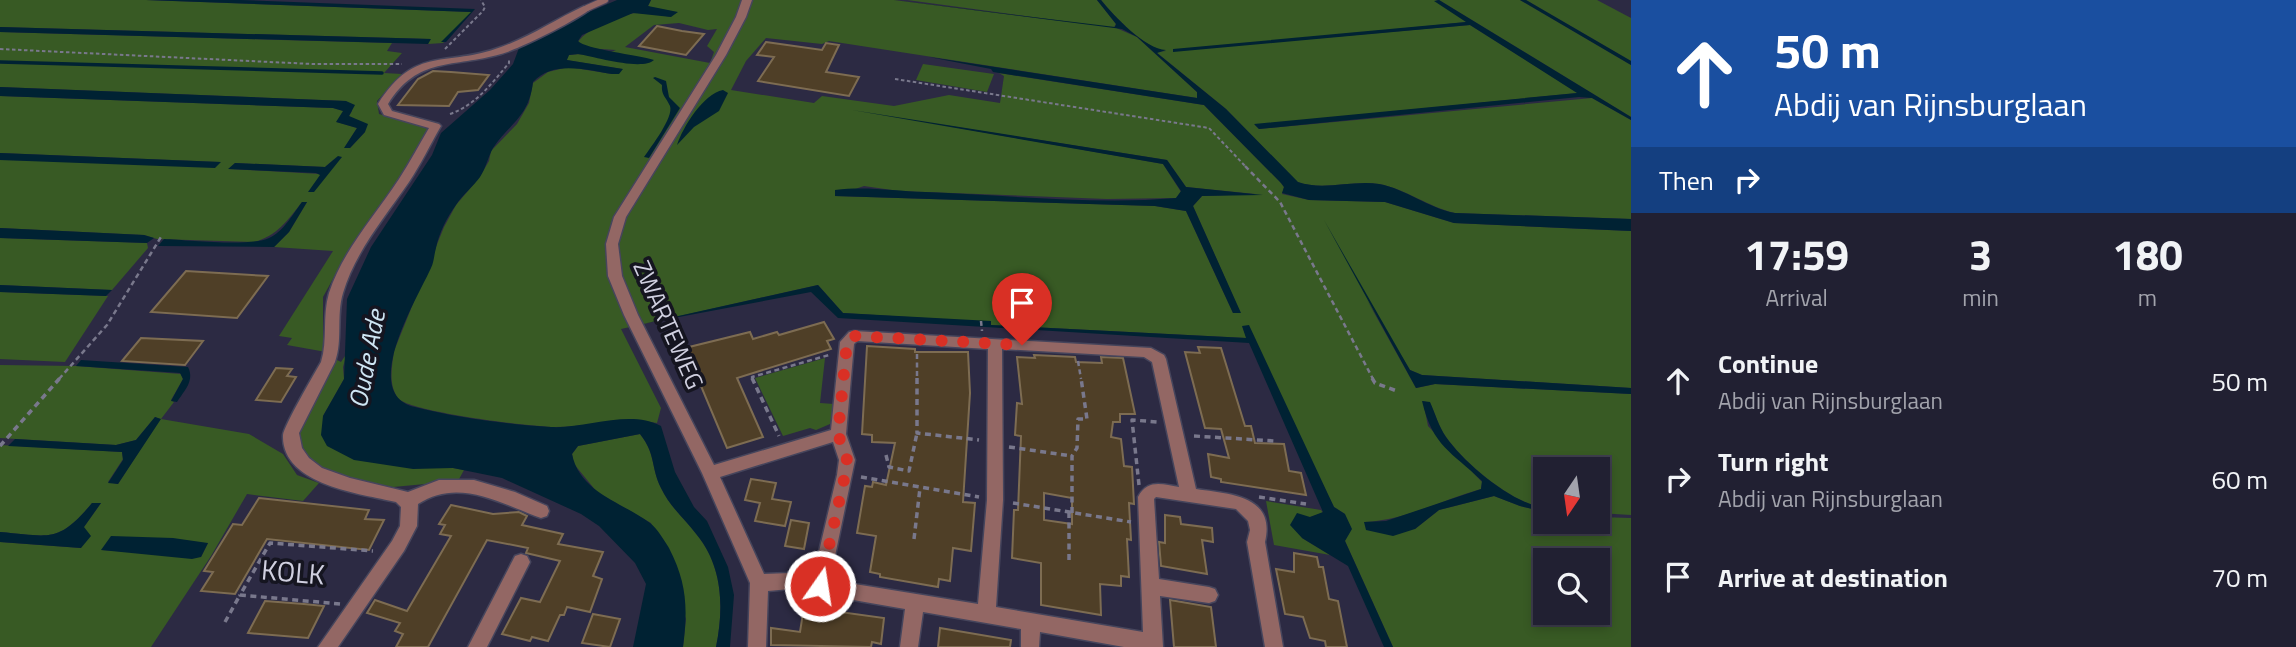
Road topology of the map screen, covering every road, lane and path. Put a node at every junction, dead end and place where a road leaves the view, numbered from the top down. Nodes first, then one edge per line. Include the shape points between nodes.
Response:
1 (481, 0) edge
2 (605, 0) edge
3 (747, 0) edge
4 (587, 8) joint
5 (510, 46) junction
6 (0, 49) edge
7 (421, 66) junction
8 (895, 79) dead end
9 (450, 114) dead end
10 (161, 237) dead end
11 (981, 321) dead end
12 (981, 328) dead end
13 (917, 338) junction
14 (995, 343) junction
15 (1076, 347) junction
16 (846, 350) junction
17 (1397, 391) dead end
18 (1175, 429) junction
19 (917, 433) junction
20 (838, 434) junction
21 (1274, 441) dead end
22 (996, 444) junction
23 (0, 446) edge
24 (785, 449) junction
25 (886, 455) dead end
26 (1072, 456) junction
27 (710, 473) junction
28 (920, 488) dead end
29 (1189, 495) junction
30 (1146, 497) junction
31 (407, 502) junction
32 (1240, 503) junction
33 (1306, 503) dead end
34 (541, 511) dead end
35 (914, 539) dead end
36 (394, 553) junction
37 (521, 562) dead end
38 (1069, 564) dead end
39 (759, 583) junction
40 (820, 586) junction
41 (1150, 586) junction
42 (240, 595) junction
43 (1209, 595) dead end
44 (915, 601) junction
45 (357, 605) junction
46 (986, 612) junction
47 (1031, 621) junction
48 (225, 622) dead end
49 (1154, 645) edge
50 (327, 647) edge
51 (477, 647) edge
52 (757, 647) edge
53 (909, 647) edge
54 (1030, 647) edge
55 (1274, 647) edge

1 - 7 path via 483,11
2 - 4 lane
3 - 27 street, ZWARTEWEG via 721,55 620,217 612,244 615,276 631,315
4 - 5 street
5 - 7 street via 487,55
5 - 9 path via 509,63 483,92 458,113
6 - 7 path
7 - 31 street via 391,90 383,104 398,117 432,123 433,131 346,270 332,313 328,362 291,433 296,456 314,471 338,482 401,496
8 - 17 path via 1209,128 1280,202 1374,383
10 - 23 path via 107,325
11 - 12 path
13 - 14 street
13 - 16 street via 855,336
13 - 19 path
14 - 15 street
14 - 22 street
15 - 18 street via 1146,352 1159,359
15 - 26 path via 1087,419 1078,419 1077,448
16 - 20 street
16 - 24 path via 752,377
18 - 21 path
18 - 29 street
18 - 30 path via 1132,420 1137,482
19 - 22 path
19 - 25 path via 909,471 889,467
20 - 24 street
20 - 40 street via 847,460
22 - 26 path
22 - 46 street
24 - 27 street
26 - 38 path
27 - 39 street, ZWARTEWEG
28 - 35 path
29 - 30 street via 1153,490
29 - 32 street
30 - 41 street
31 - 34 street via 430,489 479,486
31 - 36 street, KOLK via 408,526
32 - 33 path via 1251,496
32 - 55 street via 1258,523 1256,542
36 - 42 path, KOLK via 270,543
36 - 45 street, KOLK
37 - 51 street
39 - 40 street via 790,581
39 - 52 street, ZWARTEWEG
40 - 44 street
41 - 43 street
41 - 49 street
42 - 45 path, KOLK
42 - 48 path
44 - 46 street
44 - 53 street
45 - 50 street, KOLK
46 - 47 street
47 - 49 street
47 - 54 street

